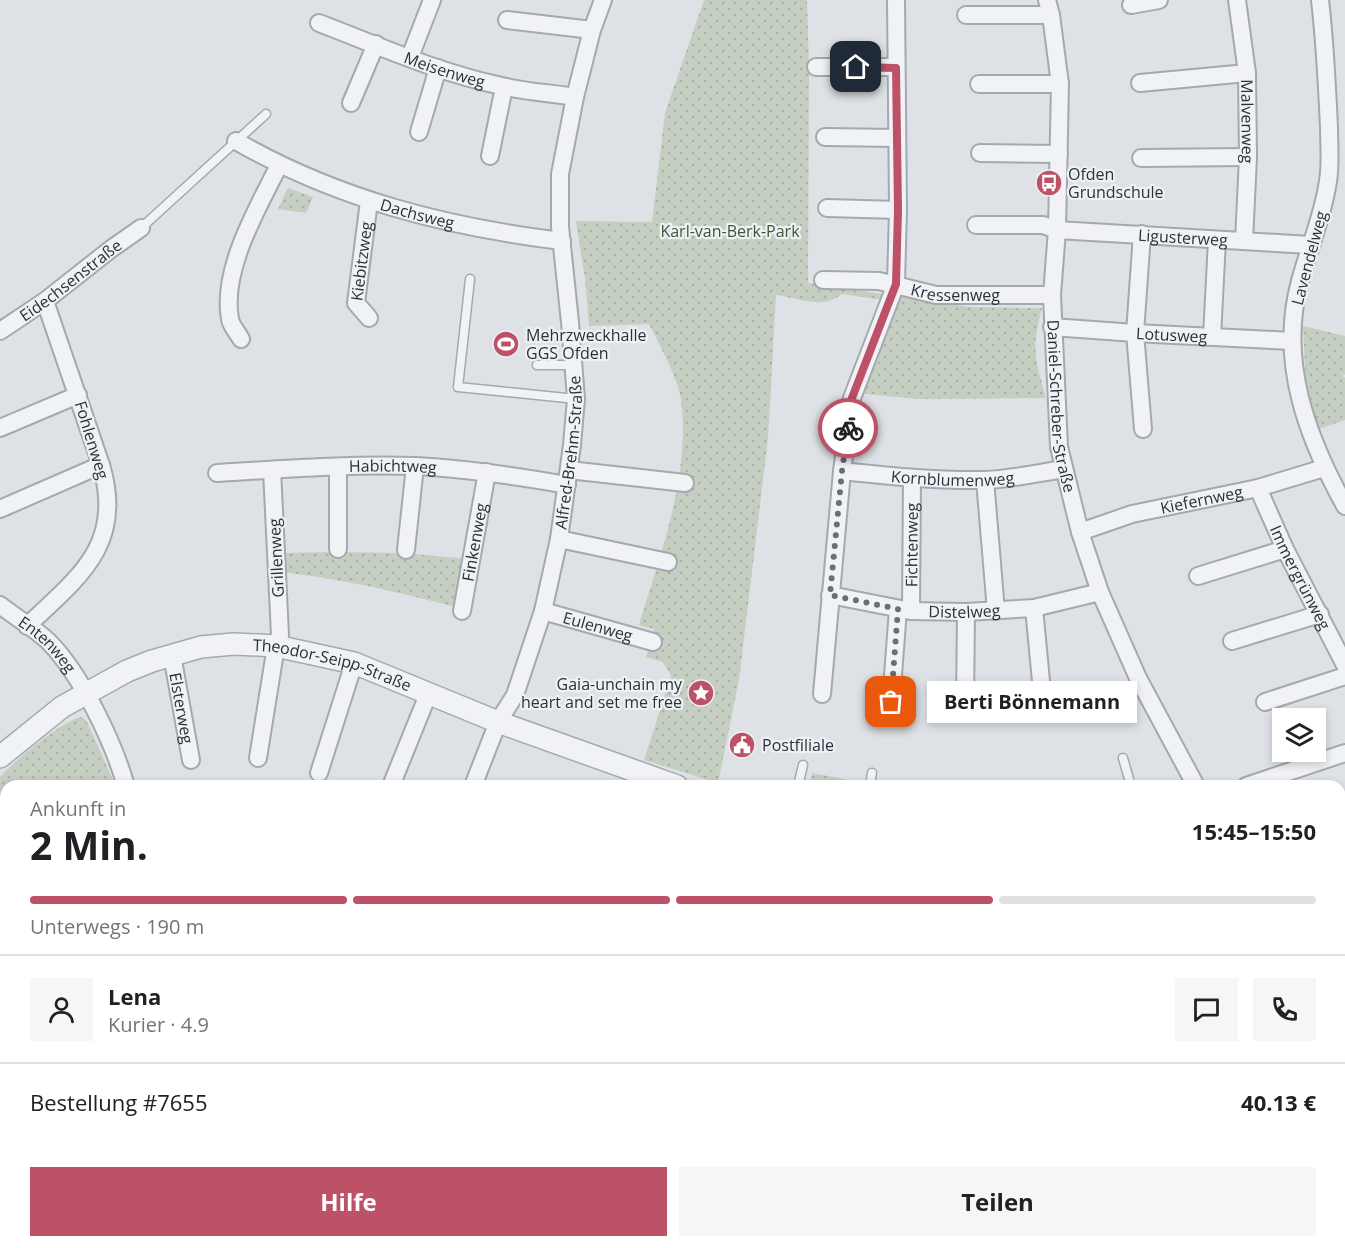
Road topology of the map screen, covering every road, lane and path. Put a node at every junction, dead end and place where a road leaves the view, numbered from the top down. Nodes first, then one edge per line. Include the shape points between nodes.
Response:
1 (432, 0) edge
2 (603, 0) edge
3 (896, 0) edge
4 (1159, 0) edge
5 (1237, 0) edge
6 (1320, 0) edge
7 (1131, 5) dead end
8 (1049, 7) edge
9 (966, 15) dead end
10 (507, 20) dead end
11 (319, 23) dead end
12 (592, 30) junction
13 (376, 44) junction
14 (410, 57) junction
15 (816, 67) dead end
16 (438, 68) junction
17 (896, 68) junction
18 (1247, 73) junction
19 (1140, 83) dead end
20 (979, 84) dead end
21 (1060, 84) junction
22 (504, 87) junction
23 (575, 97) junction
24 (351, 103) dead end
25 (266, 114) dead end
26 (419, 132) dead end
27 (825, 137) dead end
28 (897, 138) junction
29 (236, 141) junction
30 (980, 153) dead end
31 (1059, 154) junction
32 (490, 156) dead end
33 (1248, 157) junction
34 (1141, 158) dead end
35 (279, 165) junction
36 (369, 201) junction
37 (827, 208) dead end
38 (898, 210) junction
39 (976, 225) dead end
40 (141, 228) joint
41 (1057, 230) junction
42 (1142, 234) junction
43 (1217, 240) junction
44 (562, 241) junction
45 (1244, 241) junction
46 (1310, 245) junction
47 (470, 279) dead end
48 (823, 280) dead end
49 (896, 284) junction
50 (1052, 294) junction
51 (45, 301) junction
52 (369, 318) dead end
53 (1052, 327) junction
54 (0, 331) edge
55 (1135, 333) junction
56 (1212, 337) junction
57 (241, 339) dead end
58 (1292, 341) junction
59 (537, 365) dead end
60 (574, 365) junction
61 (78, 395) junction
62 (576, 399) junction
63 (0, 428) edge
64 (1143, 429) dead end
65 (101, 465) junction
66 (415, 466) junction
67 (338, 467) junction
68 (1324, 468) junction
69 (1064, 469) junction
70 (272, 470) junction
71 (842, 471) junction
72 (487, 472) junction
73 (218, 474) dead end
74 (568, 477) junction
75 (912, 478) junction
76 (986, 480) junction
77 (685, 483) dead end
78 (1258, 488) junction
79 (1345, 506) edge
80 (0, 509) edge
81 (1080, 532) junction
82 (559, 539) junction
83 (338, 549) dead end
84 (1285, 549) junction
85 (406, 550) dead end
86 (668, 562) dead end
87 (1198, 576) dead end
88 (1100, 592) junction
89 (830, 595) junction
90 (0, 605) edge
91 (1034, 608) junction
92 (543, 610) junction
93 (904, 610) junction
94 (462, 611) dead end
95 (996, 611) junction
96 (966, 612) junction
97 (1320, 614) junction
98 (27, 626) junction
99 (1232, 641) dead end
100 (653, 642) dead end
101 (276, 646) junction
102 (172, 655) junction
103 (354, 663) junction
104 (1345, 665) edge
105 (1345, 676) edge
106 (86, 692) junction
107 (429, 692) junction
108 (822, 694) dead end
109 (891, 702) dead end
110 (1043, 702) dead end
111 (1265, 702) dead end
112 (965, 705) dead end
113 (498, 722) junction
114 (1345, 753) edge
115 (0, 757) edge
116 (258, 758) dead end
117 (1123, 758) dead end
118 (191, 760) dead end
119 (803, 765) dead end
120 (319, 772) dead end
121 (872, 773) dead end
122 (124, 780) edge
123 (393, 780) edge
124 (475, 780) edge
125 (660, 780) edge
126 (799, 780) edge
127 (871, 780) edge
128 (1129, 780) edge
129 (1193, 780) edge
130 (1264, 780) edge

1 - 14 street
2 - 12 street, Alfred-Brehm-Straße
3 - 17 street
4 - 7 street
5 - 18 street, Malvenweg
6 - 46 street, Lavendelweg via 1326,46 1329,179
8 - 9 street
8 - 21 street, Daniel-Schreber-Straße
10 - 12 street
11 - 13 street, Meisenweg
12 - 23 street, Alfred-Brehm-Straße
13 - 14 street, Meisenweg
13 - 24 street
14 - 16 street, Meisenweg
15 - 17 street
16 - 22 street, Meisenweg
16 - 26 street
17 - 28 street
18 - 19 street
18 - 33 street, Malvenweg
20 - 21 street
21 - 31 street, Daniel-Schreber-Straße
22 - 23 street, Meisenweg
22 - 32 street
23 - 44 street, Alfred-Brehm-Straße via 560,174
25 - 29 lane
27 - 28 street
28 - 38 street
29 - 35 street, Dachsweg
29 - 40 lane
30 - 31 street
31 - 41 street, Daniel-Schreber-Straße
33 - 34 street
33 - 45 street, Malvenweg
35 - 36 street, Dachsweg
35 - 57 street via 230,280 230,321
36 - 44 street, Dachsweg via 455,224
36 - 52 street, Kiebitzweg via 356,303
37 - 38 street
38 - 49 street
39 - 41 street, Ligusterweg via 1043,225
40 - 51 street, Eidechsenstraße
41 - 42 street, Ligusterweg
41 - 50 street, Daniel-Schreber-Straße
42 - 43 street, Ligusterweg
42 - 55 street
43 - 45 street, Ligusterweg
43 - 56 street
44 - 60 street, Alfred-Brehm-Straße
45 - 46 street, Ligusterweg
46 - 58 street, Lavendelweg via 1295,302
47 - 62 lane via 458,387
48 - 49 street, Kressenweg
49 - 50 street, Kressenweg via 936,295
49 - 71 street via 852,398
50 - 53 street, Daniel-Schreber-Straße
51 - 54 street, Eidechsenstraße
51 - 61 street, Fohlenweg
53 - 55 street, Lotusweg
53 - 69 street, Daniel-Schreber-Straße via 1059,447
55 - 56 street, Lotusweg
55 - 64 street
56 - 58 street, Lotusweg
58 - 68 street, Lavendelweg via 1293,373 1305,420
59 - 60 lane
60 - 62 street, Alfred-Brehm-Straße
61 - 63 street
61 - 65 street, Fohlenweg
62 - 74 street, Alfred-Brehm-Straße
65 - 80 street
65 - 98 street, Fohlenweg via 109,508 94,556 80,576
66 - 67 street, Habichtweg
66 - 72 street, Habichtweg
66 - 85 street
67 - 70 street, Habichtweg
67 - 83 street
68 - 78 street, Kiefernweg
68 - 79 street, Lavendelweg
69 - 76 street, Kornblumenweg
69 - 81 street, Daniel-Schreber-Straße
70 - 73 street, Habichtweg
70 - 101 street, Grillenweg via 280,635
71 - 75 street, Kornblumenweg
71 - 89 street
72 - 74 street, Habichtweg
72 - 94 street, Finkenweg
74 - 77 street, Habichtweg
74 - 82 street, Alfred-Brehm-Straße
75 - 76 street, Kornblumenweg
75 - 93 street, Fichtenweg
76 - 95 street
78 - 81 street, Kiefernweg via 1132,514
78 - 84 street, Immergrünweg
81 - 88 street, Daniel-Schreber-Straße
82 - 86 street
82 - 92 street, Alfred-Brehm-Straße
84 - 87 street
84 - 97 street, Immergrünweg
88 - 91 street, Distelweg
88 - 129 street, Daniel-Schreber-Straße via 1137,678
89 - 93 street, Distelweg
89 - 108 street
90 - 98 street, Entenweg
91 - 95 street, Distelweg
91 - 110 street
92 - 100 street, Eulenweg
92 - 113 street, Alfred-Brehm-Straße via 515,695
93 - 96 street, Distelweg
93 - 109 street, Fichtenweg
95 - 96 street, Distelweg
96 - 112 street
97 - 99 street
97 - 104 street, Immergrünweg
98 - 106 street, Entenweg via 47,640
101 - 102 street, Theodor-Seipp-Straße via 233,644
101 - 103 street, Theodor-Seipp-Straße
101 - 116 street, Grillenweg
102 - 106 street, Theodor-Seipp-Straße via 127,671
102 - 118 street, Elsterweg
103 - 107 street, Theodor-Seipp-Straße
103 - 120 street
105 - 111 street
106 - 115 street, Theodor-Seipp-Straße
106 - 122 street, Entenweg
107 - 113 street, Theodor-Seipp-Straße
107 - 123 street
113 - 124 street, Alfred-Brehm-Straße
113 - 125 street, Theodor-Seipp-Straße
114 - 130 street
117 - 128 lane
119 - 126 lane
121 - 127 lane

